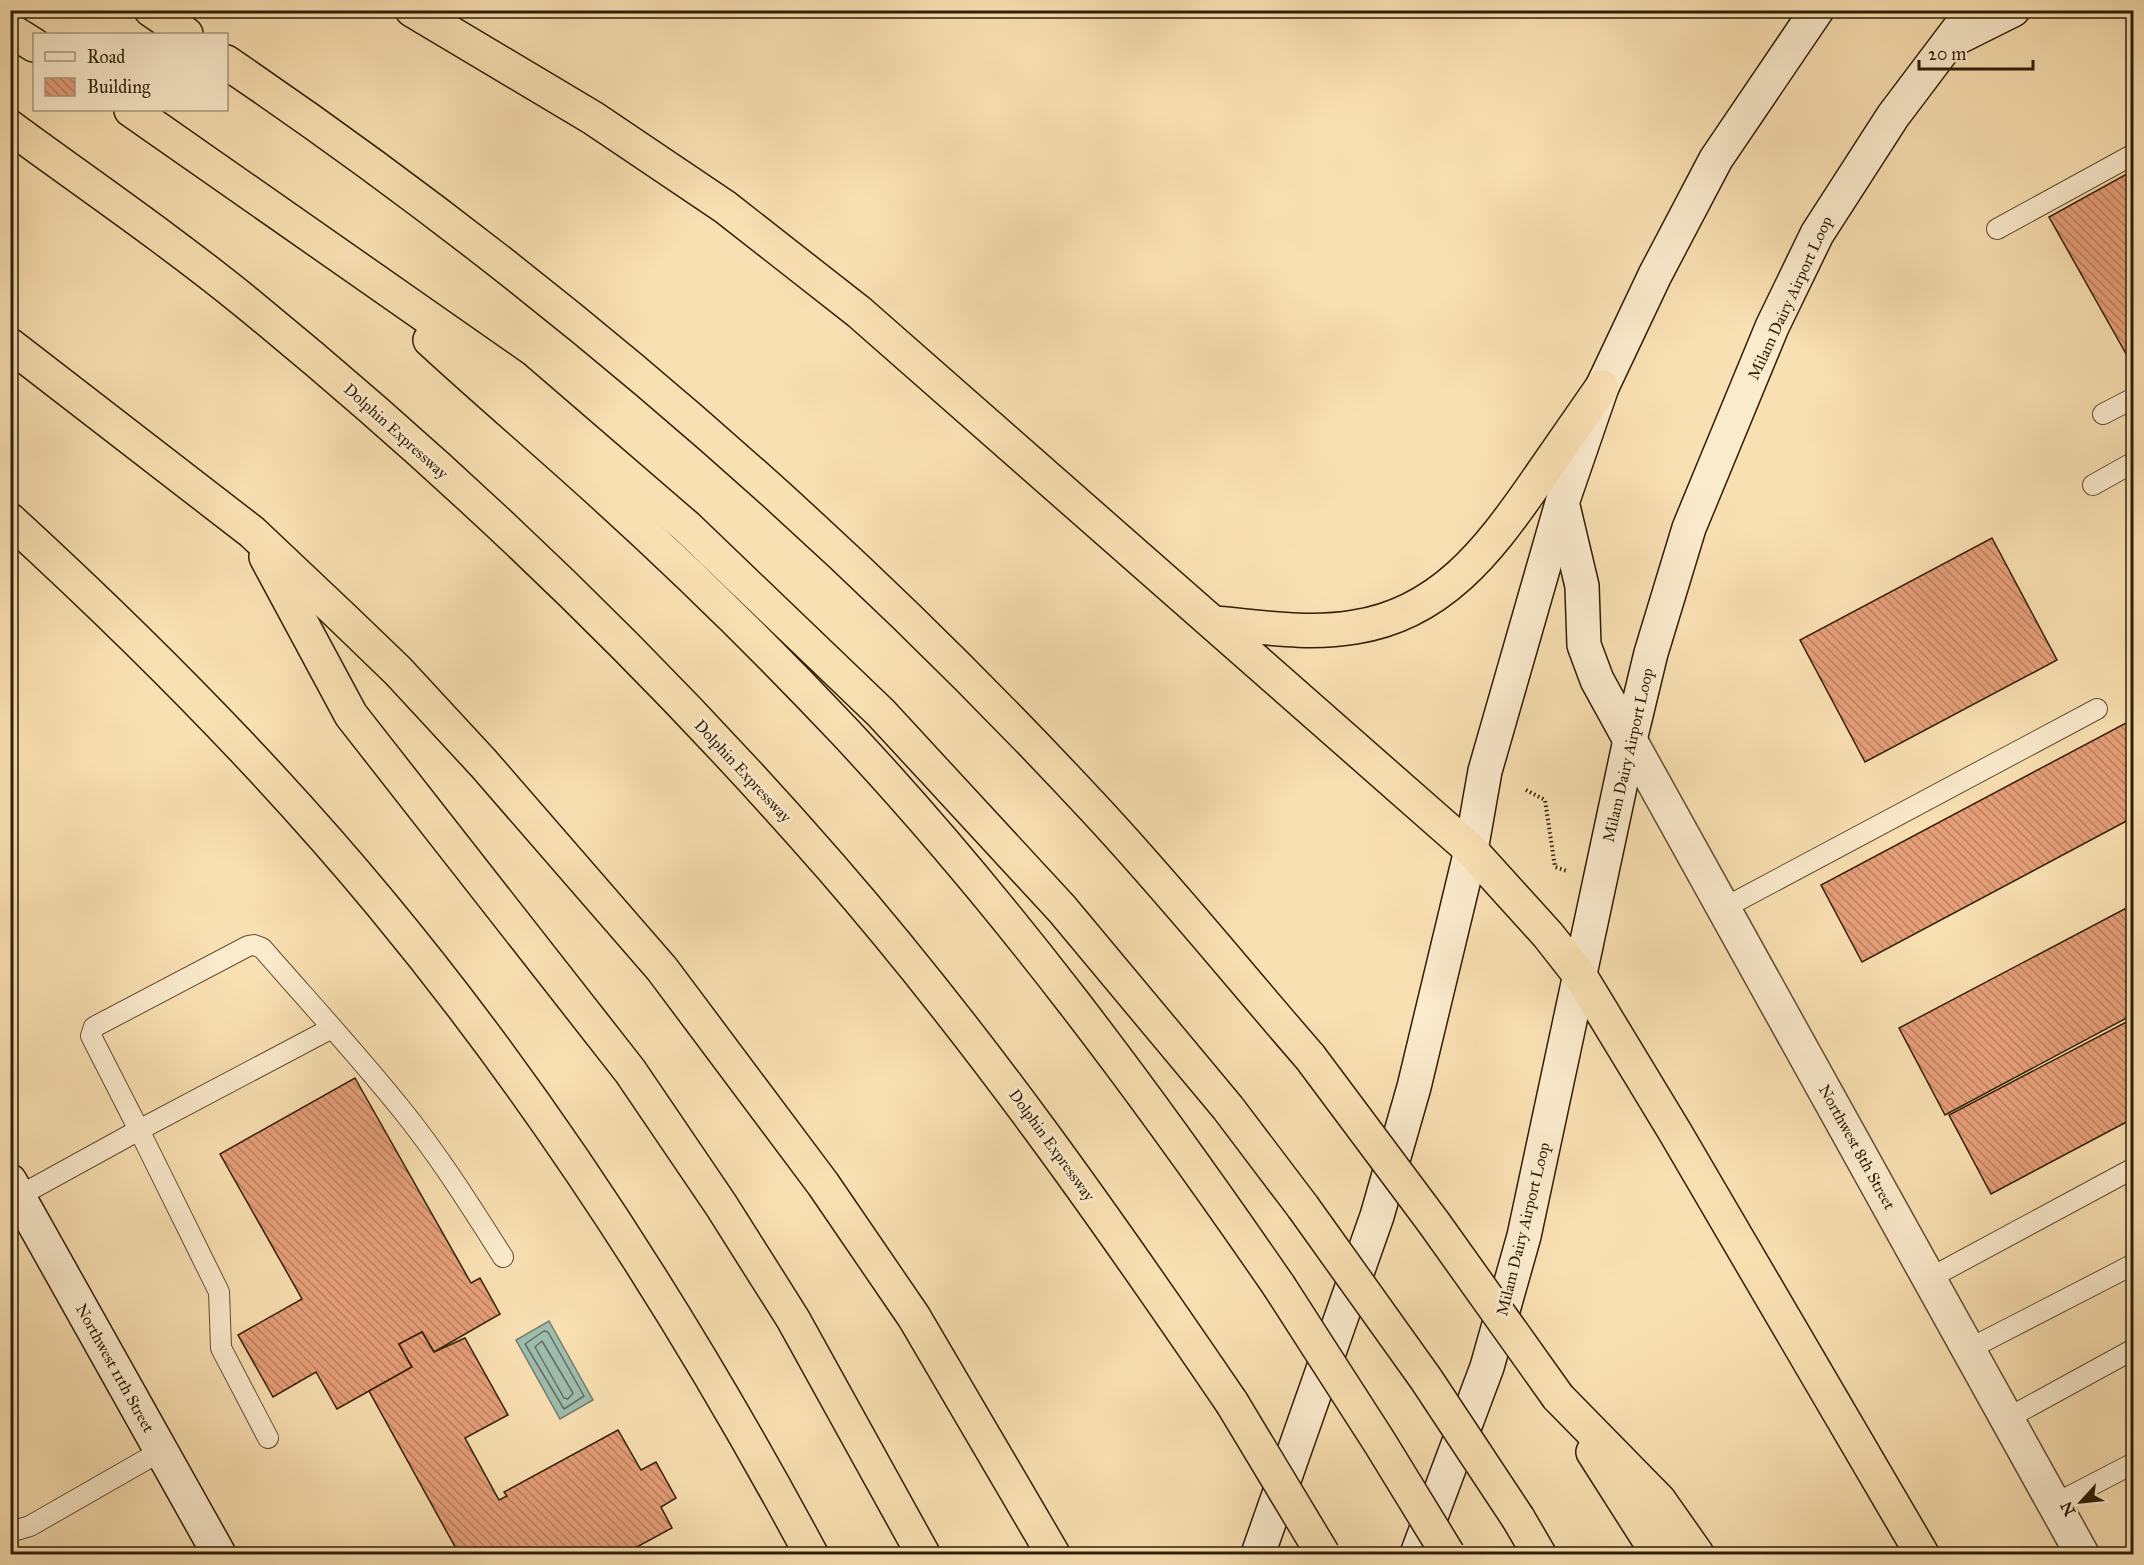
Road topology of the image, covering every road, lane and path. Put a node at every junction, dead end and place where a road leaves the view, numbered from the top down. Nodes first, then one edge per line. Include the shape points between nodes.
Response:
1 (151, 10) edge
2 (412, 10) edge
3 (1817, 10) edge
4 (1973, 10) edge
5 (2013, 10) edge
6 (10, 30) edge
7 (185, 33) edge
8 (33, 44) edge
9 (1946, 44) junction
10 (228, 63) edge
11 (131, 111) edge
12 (10, 127) edge
13 (2133, 154) edge
14 (1997, 230) dead end
15 (341, 257) junction
16 (10, 345) edge
17 (1602, 387) junction
18 (2133, 398) edge
19 (2103, 414) dead end
20 (2133, 462) edge
21 (2093, 485) dead end
22 (1562, 503) junction
23 (10, 520) edge
24 (252, 532) junction
25 (1215, 623) junction
26 (2097, 709) dead end
27 (1630, 740) junction
28 (1526, 790) dead end
29 (1471, 850) junction
30 (1571, 872) dead end
31 (1724, 908) junction
32 (1581, 977) junction
33 (332, 1028) junction
34 (139, 1130) junction
35 (2133, 1168) edge
36 (15, 1189) edge
37 (503, 1257) dead end
38 (2133, 1264) edge
39 (1930, 1278) junction
40 (1969, 1349) junction
41 (2133, 1349) edge
42 (1557, 1397) junction
43 (2008, 1418) junction
44 (268, 1438) dead end
45 (161, 1451) junction
46 (2133, 1463) edge
47 (2055, 1504) junction
48 (10, 1532) edge
49 (219, 1554) edge
50 (811, 1554) edge
51 (923, 1554) edge
52 (1053, 1554) edge
53 (1258, 1554) edge
54 (1323, 1554) edge
55 (1417, 1554) edge
56 (1448, 1554) edge
57 (1539, 1554) edge
58 (1658, 1554) edge
59 (1697, 1554) edge
60 (1922, 1554) edge
61 (2082, 1554) edge

1 - 7 highway
2 - 25 highway via 593,118 725,207 859,312
3 - 17 main road via 1716,159
4 - 9 main road, Milam Dairy Airport Loop
5 - 9 main road
6 - 8 highway
9 - 27 main road, Milam Dairy Airport Loop via 1893,116 1817,234 1772,327 1689,528
10 - 42 highway, bridge via 378,169 626,365 767,486 890,600 1092,806 1310,1057
11 - 15 highway
12 - 54 highway, Dolphin Expressway, bridge via 243,300 345,385 562,583 666,688 832,868 1002,1078 1082,1185 1232,1403
13 - 14 lane
15 - 56 highway, bridge via 676,562 845,732 957,860 1074,999 1185,1149 1279,1286
15 - 57 highway, bridge via 513,377 583,434 687,526 881,713 1062,909 1228,1108 1426,1379
16 - 24 highway
17 - 22 main road
17 - 25 highway via 1497,538 1468,570 1433,598 1392,618 1353,628 1299,631
18 - 19 lane
20 - 21 lane
22 - 27 main road, Northwest 8th Street via 1581,586 1584,645 1597,680
22 - 29 main road via 1485,771
23 - 50 highway via 118,621 292,800 468,1014 628,1240 700,1355
24 - 51 highway via 351,715 630,1071 721,1205 792,1319
24 - 52 highway via 398,671 662,969 823,1184 914,1317
25 - 29 highway
26 - 31 lane
27 - 31 main road, Northwest 8th Street
27 - 32 main road, Milam Dairy Airport Loop
28 - 30 path via 1545,800 1555,867
29 - 32 highway
29 - 53 main road via 1414,1087 1377,1215
31 - 39 main road, Northwest 8th Street
32 - 55 main road, Milam Dairy Airport Loop via 1518,1258 1487,1367
32 - 60 highway
33 - 34 lane
33 - 34 lane via 262,948 255,945 94,1027 91,1036
33 - 37 lane via 410,1120
34 - 36 lane
34 - 44 lane via 219,1292 221,1348
35 - 39 lane
36 - 45 main road, Northwest 11th Street
38 - 40 lane
39 - 40 main road, Northwest 8th Street
40 - 43 main road, Northwest 8th Street
41 - 43 lane
42 - 58 highway
42 - 59 highway via 1659,1500
43 - 47 main road, Northwest 8th Street
45 - 48 lane via 30,1526
45 - 49 main road, Northwest 11th Street
46 - 47 lane
47 - 61 main road, Northwest 8th Street

